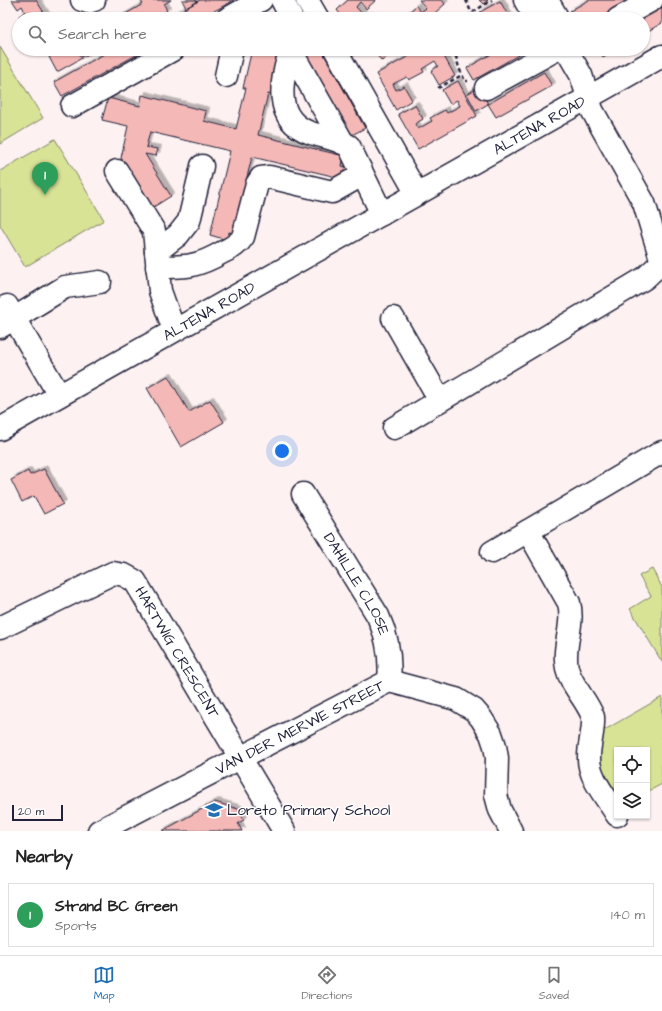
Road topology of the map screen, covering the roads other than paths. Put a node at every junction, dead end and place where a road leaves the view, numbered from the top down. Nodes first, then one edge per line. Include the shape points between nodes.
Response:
1 (82, 0) edge
2 (94, 0) edge
3 (261, 0) edge
4 (282, 0) edge
5 (307, 0) edge
6 (525, 0) edge
7 (547, 0) edge
8 (652, 0) edge
9 (242, 12) edge
10 (288, 12) edge
11 (314, 12) edge
12 (532, 12) edge
13 (554, 12) edge
14 (631, 12) edge
15 (161, 56) edge
16 (230, 56) edge
17 (289, 56) edge
18 (294, 56) edge
19 (339, 56) edge
20 (544, 56) edge
21 (570, 56) edge
22 (662, 56) edge
23 (226, 76) dead end
24 (486, 88) road end
25 (588, 97) junction
26 (72, 106) dead end
27 (343, 143) junction
28 (202, 166) dead end
29 (117, 171) dead end
30 (362, 175) junction
31 (417, 194) junction
32 (382, 214) junction
33 (157, 259) junction
34 (662, 262) edge
35 (100, 282) dead end
36 (7, 317) edge
37 (393, 318) dead end
38 (174, 330) junction
39 (59, 395) junction
40 (440, 400) junction
41 (394, 428) dead end
42 (0, 429) edge
43 (662, 452) edge
44 (303, 494) dead end
45 (528, 531) junction
46 (492, 552) dead end
47 (0, 628) edge
48 (389, 681) junction
49 (240, 757) junction
50 (614, 810) edge
51 (620, 819) edge
52 (132, 823) edge
53 (99, 831) edge
54 (284, 831) edge
55 (511, 831) edge
56 (627, 831) edge

1 - 2 street
3 - 9 street
4 - 10 street
5 - 11 street
6 - 12 street
7 - 13 street
8 - 14 street
15 - 26 street
16 - 23 street
17 - 27 street via 282,96 287,114 303,130
18 - 27 street
19 - 31 street
20 - 24 street
21 - 25 street via 581,75
22 - 25 street, ALTENA ROAD
25 - 31 street, ALTENA ROAD
25 - 34 street via 592,110 644,203
27 - 30 street via 352,149
28 - 33 street via 189,221
29 - 33 street via 154,231
30 - 32 street
30 - 33 street via 332,192 269,177 261,178 257,184 243,238 238,244 195,266
31 - 32 street, ALTENA ROAD
32 - 38 street, ALTENA ROAD
33 - 38 street via 160,291
34 - 40 street via 645,278
35 - 36 street via 65,287
36 - 39 street
37 - 40 street
38 - 39 street, ALTENA ROAD
39 - 42 street, ALTENA ROAD
40 - 41 street
43 - 45 street
44 - 48 street, DAHILLE CLOSE via 384,628
45 - 46 street
45 - 50 street via 569,603 571,614 566,648 567,668 593,717 590,768
47 - 49 street, HARTWIG CRESCENT via 113,573 129,577 135,581
48 - 49 street, VAN DER MERWE STREET
48 - 55 street, VAN DER MERWE STREET via 456,699 474,710 481,718 495,746 496,795 500,810
49 - 52 street, VAN DER MERWE STREET
49 - 54 street, HARTWIG CRESCENT
51 - 56 street
52 - 53 street, VAN DER MERWE STREET

